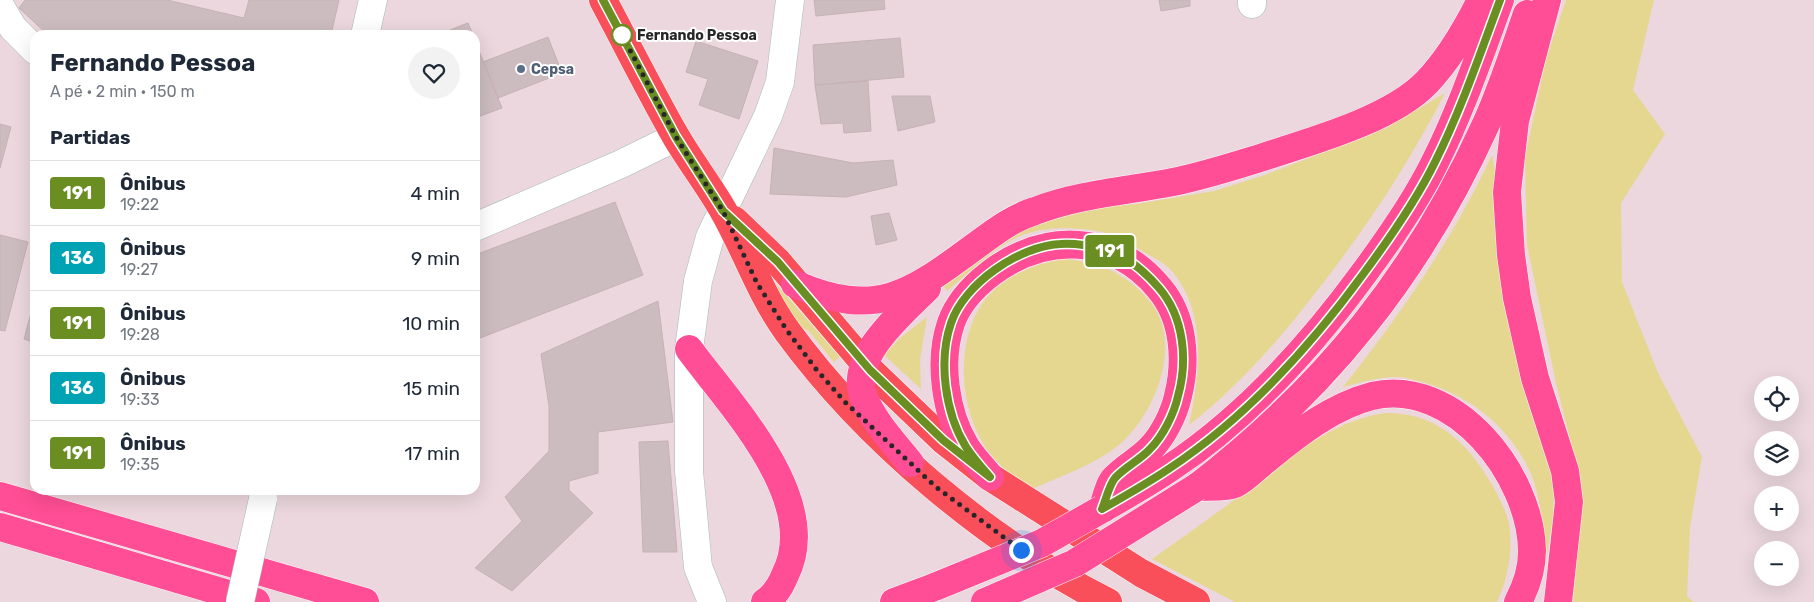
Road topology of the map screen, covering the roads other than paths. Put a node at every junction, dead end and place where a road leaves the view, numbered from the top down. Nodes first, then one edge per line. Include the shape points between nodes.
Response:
1 (373, 0) edge
2 (603, 0) edge
3 (790, 0) edge
4 (1480, 0) edge
5 (1500, 0) edge
6 (1532, 0) edge
7 (1548, 0) edge
8 (0, 6) edge
9 (366, 30) edge
10 (30, 45) edge
11 (676, 137) junction
12 (723, 211) junction
13 (480, 225) edge
14 (955, 261) junction
15 (795, 284) junction
16 (689, 350) junction
17 (864, 363) junction
18 (910, 463) junction
19 (990, 477) junction
20 (1197, 487) junction
21 (264, 495) edge
22 (0, 496) edge
23 (1102, 509) junction
24 (0, 528) edge
25 (1558, 594) edge
26 (240, 602) edge
27 (256, 602) edge
28 (365, 602) edge
29 (712, 602) edge
30 (765, 602) edge
31 (894, 602) edge
32 (985, 602) edge
33 (1108, 602) edge
34 (1196, 602) edge
35 (1518, 602) edge

1 - 9 street
2 - 11 main road
3 - 12 street via 780,82 768,116
4 - 14 highway via 1458,40 1427,82 1389,109 1316,142 1208,174 1074,198 1032,211 996,230
5 - 23 highway via 1435,162 1383,248 1318,334 1234,417 1171,468
6 - 20 highway via 1475,149 1404,272 1345,350 1274,424
7 - 25 highway via 1515,121 1508,175 1508,225 1524,332 1565,471 1569,502
8 - 10 street via 13,28
11 - 12 main road
11 - 13 street
12 - 15 main road via 778,262
12 - 16 street via 710,237 698,281
12 - 18 main road via 757,283 786,329 845,402
14 - 15 highway via 920,285 895,297 841,300
14 - 17 highway via 893,322
15 - 17 main road
16 - 29 street via 690,471 698,567
16 - 30 highway via 764,450 791,510 795,536 792,562 781,584
17 - 18 highway via 861,378 863,396 871,412
17 - 19 main road via 943,440
18 - 33 main road via 936,487 1036,561
19 - 23 highway via 966,447 949,404 945,348 959,308 984,278 1030,252 1058,244 1086,245 1118,254 1150,277 1171,302 1181,334 1182,367 1178,396 1165,427 1150,449 1114,479
19 - 34 main road via 1142,573
20 - 32 highway, bridge via 1075,563
20 - 35 highway via 1235,484 1320,419 1350,404 1372,396 1399,394 1423,398 1449,409 1475,431 1512,478 1523,501 1532,552 1529,574
21 - 26 street, bridge
22 - 28 highway
23 - 31 highway, bridge via 1042,543
24 - 27 highway

